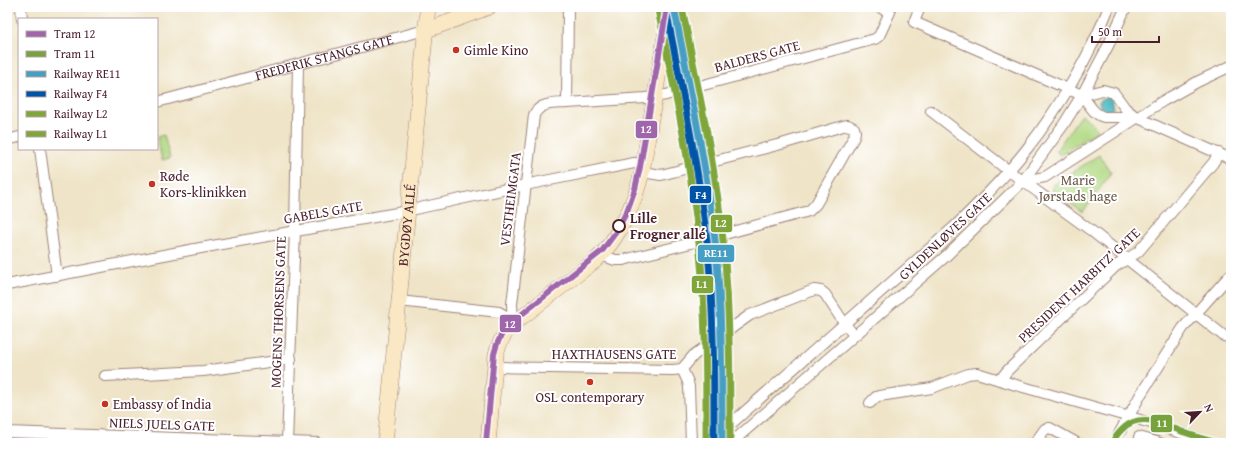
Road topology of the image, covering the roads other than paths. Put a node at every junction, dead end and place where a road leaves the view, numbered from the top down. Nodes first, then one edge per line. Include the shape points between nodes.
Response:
1 (21, 7) edge
2 (428, 7) edge
3 (489, 7) edge
4 (568, 7) edge
5 (670, 7) edge
6 (878, 7) edge
7 (920, 7) edge
8 (1109, 7) edge
9 (1126, 7) edge
10 (22, 18) edge
11 (425, 30) junction
12 (298, 64) junction
13 (1231, 66) edge
14 (1068, 89) junction
15 (1082, 95) junction
16 (654, 97) junction
17 (158, 102) edge
18 (567, 103) junction
19 (931, 112) dead end
20 (1136, 117) junction
21 (18, 137) edge
22 (7, 140) edge
23 (40, 150) edge
24 (1219, 153) junction
25 (1231, 158) edge
26 (642, 168) junction
27 (1009, 171) junction
28 (1023, 182) junction
29 (525, 185) junction
30 (408, 210) junction
31 (295, 231) junction
32 (601, 255) junction
33 (1127, 260) junction
34 (1231, 274) edge
35 (56, 276) junction
36 (7, 285) edge
37 (399, 301) junction
38 (1196, 313) junction
39 (844, 323) junction
40 (514, 324) junction
41 (854, 335) junction
42 (1231, 338) edge
43 (291, 358) junction
44 (495, 367) junction
45 (682, 369) junction
46 (105, 376) dead end
47 (1000, 380) junction
48 (870, 403) dead end
49 (1129, 417) junction
50 (7, 432) edge
51 (1139, 437) dead end
52 (287, 442) junction
53 (317, 443) edge
54 (385, 443) edge
55 (488, 443) edge
56 (691, 443) edge
57 (715, 443) edge
58 (731, 443) edge
59 (1035, 443) edge
60 (1077, 443) edge
61 (1114, 443) edge
62 (1160, 443) edge
63 (1211, 443) edge

1 - 10 street
2 - 11 street, BYGDØY ALLÉ
3 - 11 street, FREDERIK STANGS GATE
4 - 18 street
5 - 16 street
6 - 16 street, BALDERS GATE via 890,12 880,36 875,39
7 - 14 street via 914,22
8 - 14 street, GYLDENLØVES GATE
9 - 15 street, GYLDENLØVES GATE
11 - 12 street, FREDERIK STANGS GATE
11 - 30 street, BYGDØY ALLÉ
12 - 17 street, FREDERIK STANGS GATE
12 - 31 street, MOGENS THORSENS GATE
13 - 20 street
14 - 15 street
14 - 27 street, GYLDENLØVES GATE via 1044,127
15 - 20 street via 1099,116
15 - 20 street via 1108,90 1114,93 1125,108
15 - 28 street, GYLDENLØVES GATE
16 - 18 street, BALDERS GATE
16 - 26 street
18 - 29 street, VESTHEIMGATA via 541,106 536,111
19 - 27 street
20 - 24 street
20 - 28 street via 1045,177
21 - 22 street
23 - 35 street
24 - 25 street
24 - 33 street, PRESIDENT HARBITZ’ GATE via 1138,252
26 - 29 street, GABELS GATE via 634,163
26 - 32 street via 638,190 629,210 613,240
26 - 32 street via 661,175 843,126 848,125 854,128 855,132 816,204 809,211 623,260
27 - 28 street
27 - 39 street, GYLDENLØVES GATE via 953,228
28 - 33 street
28 - 41 street, GYLDENLØVES GATE via 945,257
29 - 30 street, GABELS GATE
29 - 40 street, VESTHEIMGATA via 512,304
30 - 31 street, GABELS GATE
30 - 37 street, BYGDØY ALLÉ
31 - 35 street, GABELS GATE
31 - 43 street, MOGENS THORSENS GATE
32 - 40 street
33 - 38 street
33 - 47 street, PRESIDENT HARBITZ’ GATE via 1116,266
34 - 38 street
35 - 36 street, GABELS GATE
37 - 40 street via 499,312
37 - 54 street, BYGDØY ALLÉ
38 - 42 street via 1224,336
38 - 49 street via 1183,328
39 - 41 street, HAXTHAUSENS GATE
39 - 45 street, HAXTHAUSENS GATE via 825,294 814,290 755,312 694,355
39 - 57 street, GYLDENLØVES GATE via 724,430
40 - 44 street via 507,329 500,341
41 - 58 street, GYLDENLØVES GATE
43 - 46 street via 203,370
43 - 52 street, MOGENS THORSENS GATE
44 - 45 street, HAXTHAUSENS GATE
44 - 55 street
45 - 56 street via 689,387
47 - 48 street via 977,373 968,374 932,388 880,396
47 - 49 street
49 - 61 street
49 - 63 street
50 - 52 street, NIELS JUELS GATE
51 - 62 street
52 - 53 street, NIELS JUELS GATE
59 - 60 street via 1045,429 1050,428

